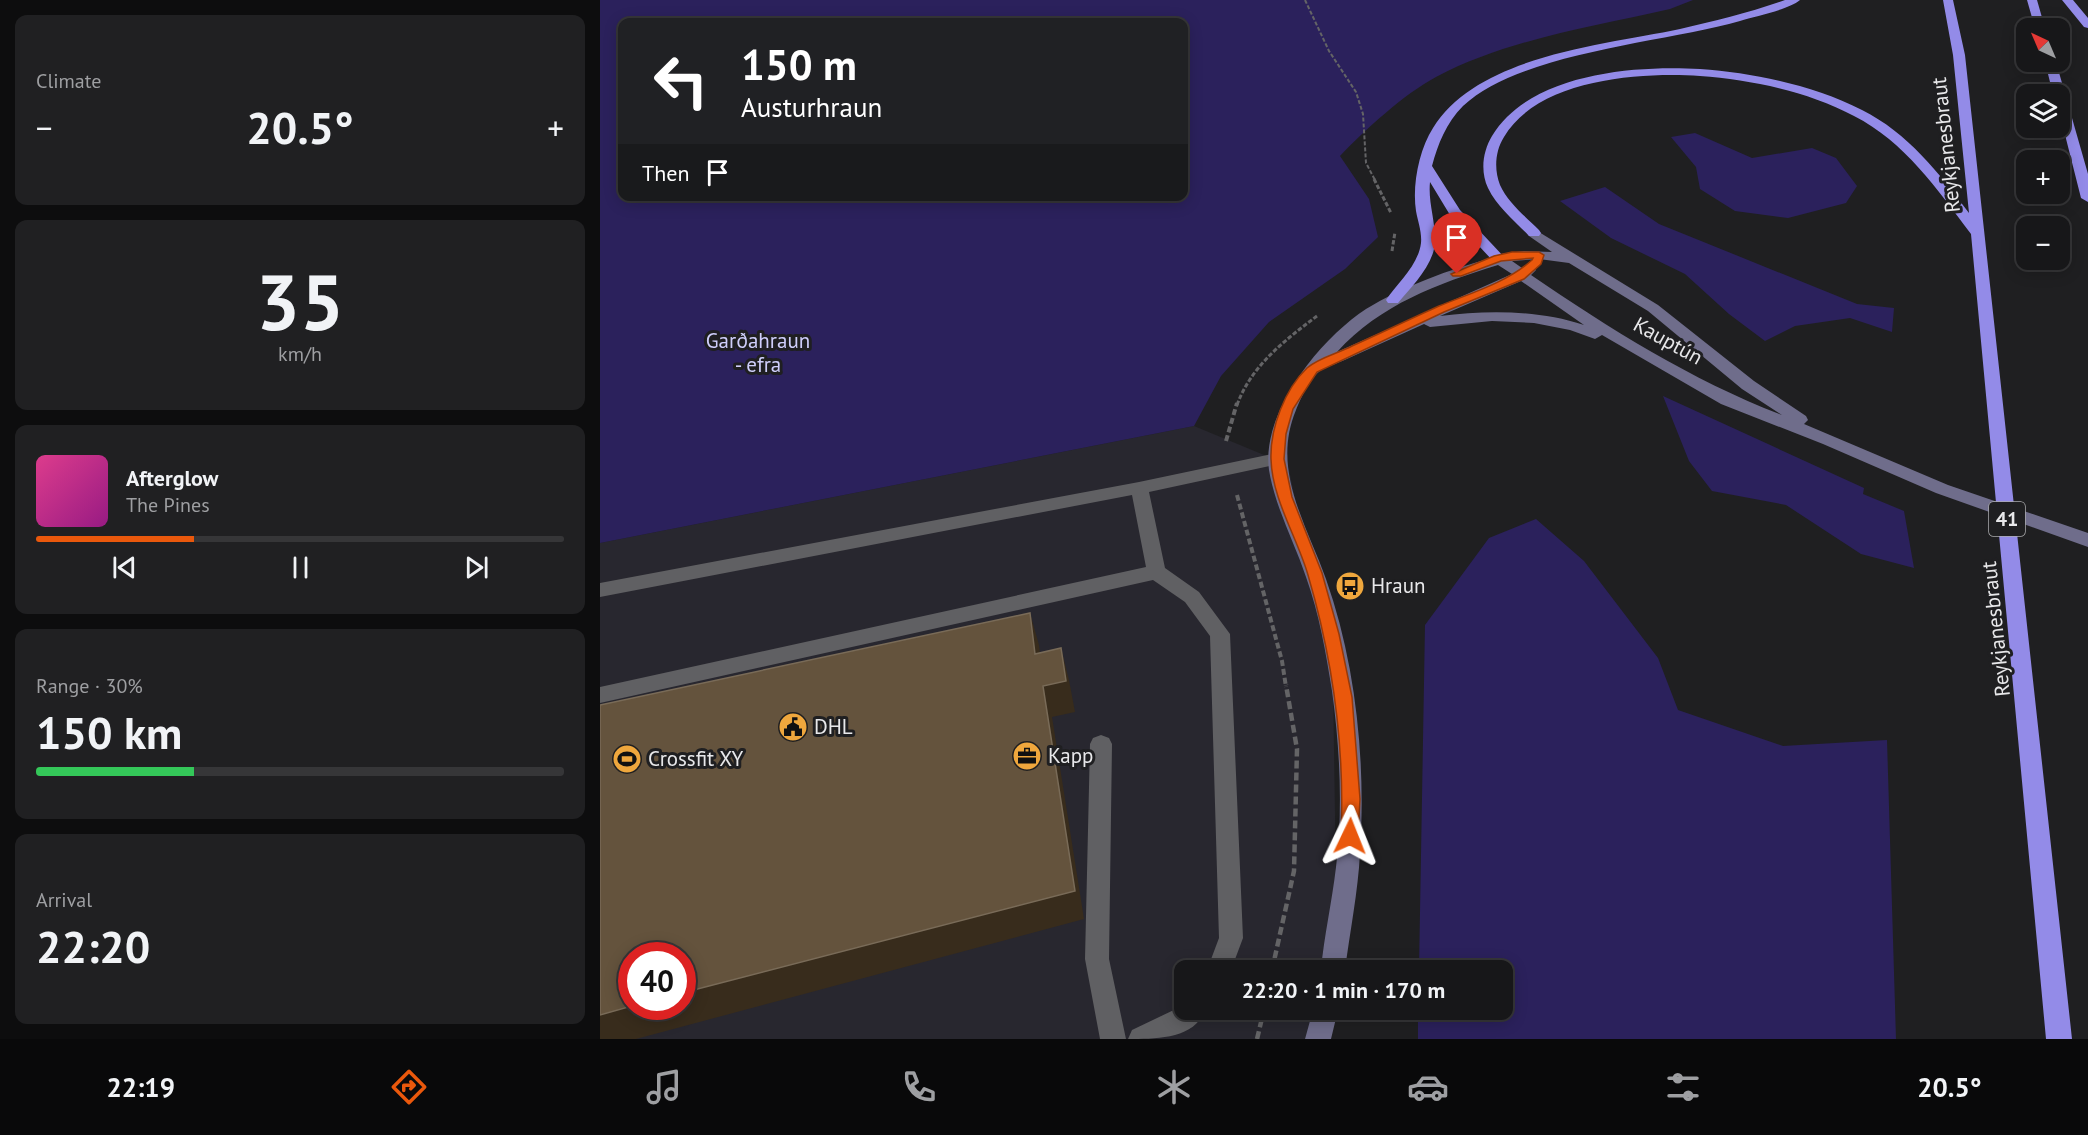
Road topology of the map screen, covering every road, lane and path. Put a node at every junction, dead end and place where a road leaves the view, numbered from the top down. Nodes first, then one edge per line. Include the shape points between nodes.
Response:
1 (1305, 0) edge
2 (1795, 0) edge
3 (1948, 0) edge
4 (2032, 0) edge
5 (2067, 0) edge
6 (2037, 18) edge
7 (2088, 25) edge
8 (2070, 134) edge
9 (1427, 168) junction
10 (2088, 198) edge
11 (1392, 216) dead end
12 (1395, 225) dead end
13 (1977, 232) junction
14 (1534, 233) junction
15 (1539, 255) junction
16 (1388, 258) dead end
17 (1498, 258) junction
18 (1574, 260) junction
19 (1520, 276) junction
20 (1393, 300) junction
21 (1322, 312) dead end
22 (1413, 324) junction
23 (1635, 350) junction
24 (1312, 370) junction
25 (1829, 440) junction
26 (1277, 459) junction
27 (1230, 469) junction
28 (1139, 488) junction
29 (2088, 540) edge
30 (1156, 572) junction
31 (600, 590) edge
32 (600, 695) edge
33 (1101, 744) dead end
34 (1223, 960) edge
35 (1274, 960) edge
36 (1334, 960) edge
37 (1181, 1020) edge
38 (1262, 1020) edge
39 (1323, 1020) edge
40 (1113, 1039) edge
41 (1141, 1039) edge
42 (1257, 1039) edge
43 (1318, 1039) edge
44 (2059, 1039) edge

1 - 11 path via 1329,51 1356,92 1363,114 1366,163
2 - 9 highway via 1708,26 1624,42 1501,76 1448,114 1430,146
3 - 13 highway, Reykjanesbraut / 41 via 1959,55
4 - 6 highway
5 - 7 highway
8 - 10 highway
9 - 17 highway via 1455,212
9 - 20 highway via 1422,188 1428,241 1416,271
12 - 16 path
13 - 14 highway via 1906,147 1880,126 1852,111 1789,88 1675,72 1583,82 1542,97 1500,132 1491,148 1492,182
13 - 44 highway, Reykjanesbraut / 41
14 - 15 street
14 - 18 street, Kauptún
15 - 17 street
15 - 18 street
15 - 19 street
17 - 19 street, Kauptún
17 - 20 street
18 - 25 street, Kauptún via 1653,308 1748,385
19 - 22 street
19 - 23 street, Kauptún
20 - 24 street via 1356,323
21 - 27 path via 1276,346 1237,400 1225,447
22 - 23 street via 1487,316 1524,318 1587,330
22 - 24 street
23 - 25 street, Kauptún via 1726,400
24 - 26 street via 1287,409
25 - 29 street, Kauptún via 1972,501
26 - 27 lane
26 - 36 street via 1332,634 1344,697 1351,799 1349,854
27 - 28 lane
27 - 35 path via 1282,661 1297,749 1294,871
28 - 30 lane
28 - 31 lane
30 - 32 lane
30 - 34 lane via 1192,597 1220,634 1231,938
33 - 40 lane via 1096,959
37 - 41 lane
38 - 42 path
39 - 43 street

